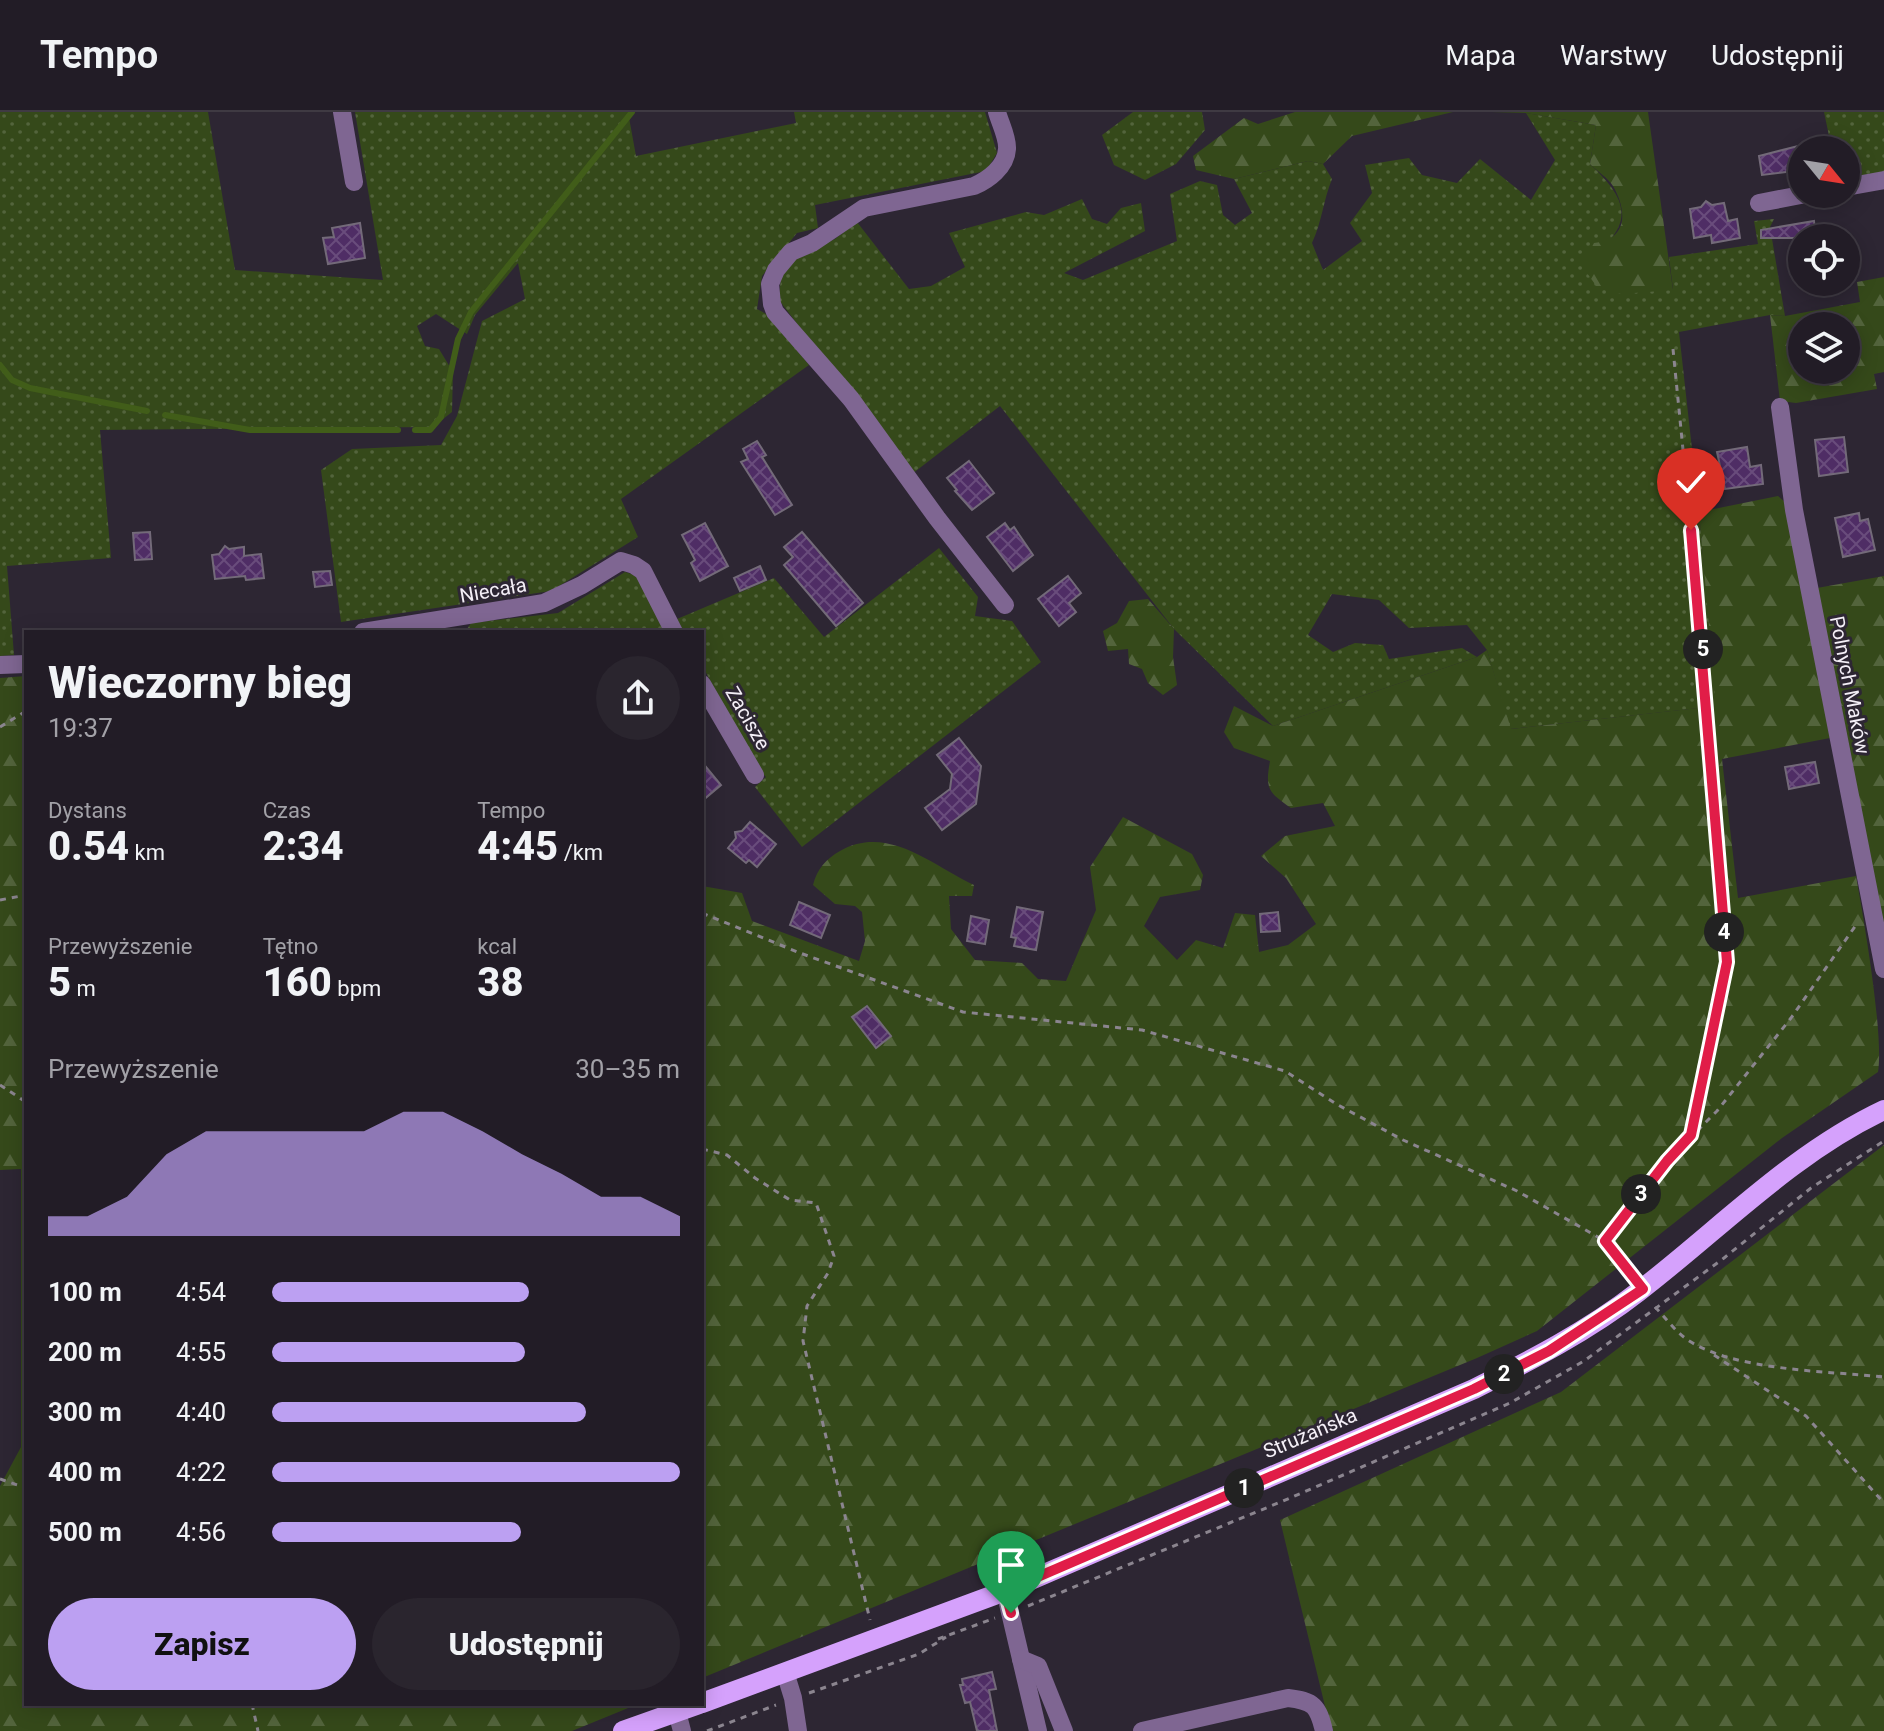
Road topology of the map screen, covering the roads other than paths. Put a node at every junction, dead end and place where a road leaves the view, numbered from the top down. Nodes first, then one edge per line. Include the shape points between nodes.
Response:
1 (342, 112) edge
2 (997, 112) edge
3 (1884, 180) edge
4 (354, 182) dead end
5 (1860, 184) edge
6 (1788, 197) edge
7 (1759, 203) dead end
8 (1780, 407) dead end
9 (1005, 605) dead end
10 (448, 626) edge
11 (391, 630) edge
12 (673, 630) edge
13 (24, 664) edge
14 (0, 665) edge
15 (704, 687) edge
16 (755, 775) dead end
17 (1884, 969) edge
18 (1884, 1110) edge
19 (1005, 1591) junction
20 (1021, 1659) junction
21 (785, 1672) junction
22 (704, 1703) edge
23 (698, 1706) edge
24 (679, 1721) edge
25 (623, 1731) edge
26 (798, 1731) edge
27 (1038, 1731) edge
28 (1064, 1731) edge
29 (1142, 1731) edge
30 (1324, 1731) edge

1 - 4 street
2 - 9 street via 1007,149 1002,164 985,181 853,213 791,252 770,284 775,312 851,399
3 - 5 street
6 - 7 street
8 - 17 street, Polnych Maków via 1794,510
10 - 11 street, Niecała
10 - 12 street, Niecała via 544,603 621,561 643,571
13 - 14 street
15 - 16 street, Zacisze
18 - 19 main road, Strużańska via 1797,1162 1643,1289 1549,1351 1474,1389
19 - 20 street
19 - 21 main road, Strużańska
20 - 27 street
20 - 28 street via 1038,1666
21 - 22 main road, Strużańska
21 - 26 street
23 - 24 main road, Strużańska
24 - 25 main road, Strużańska
29 - 30 street via 1288,1698 1319,1710

